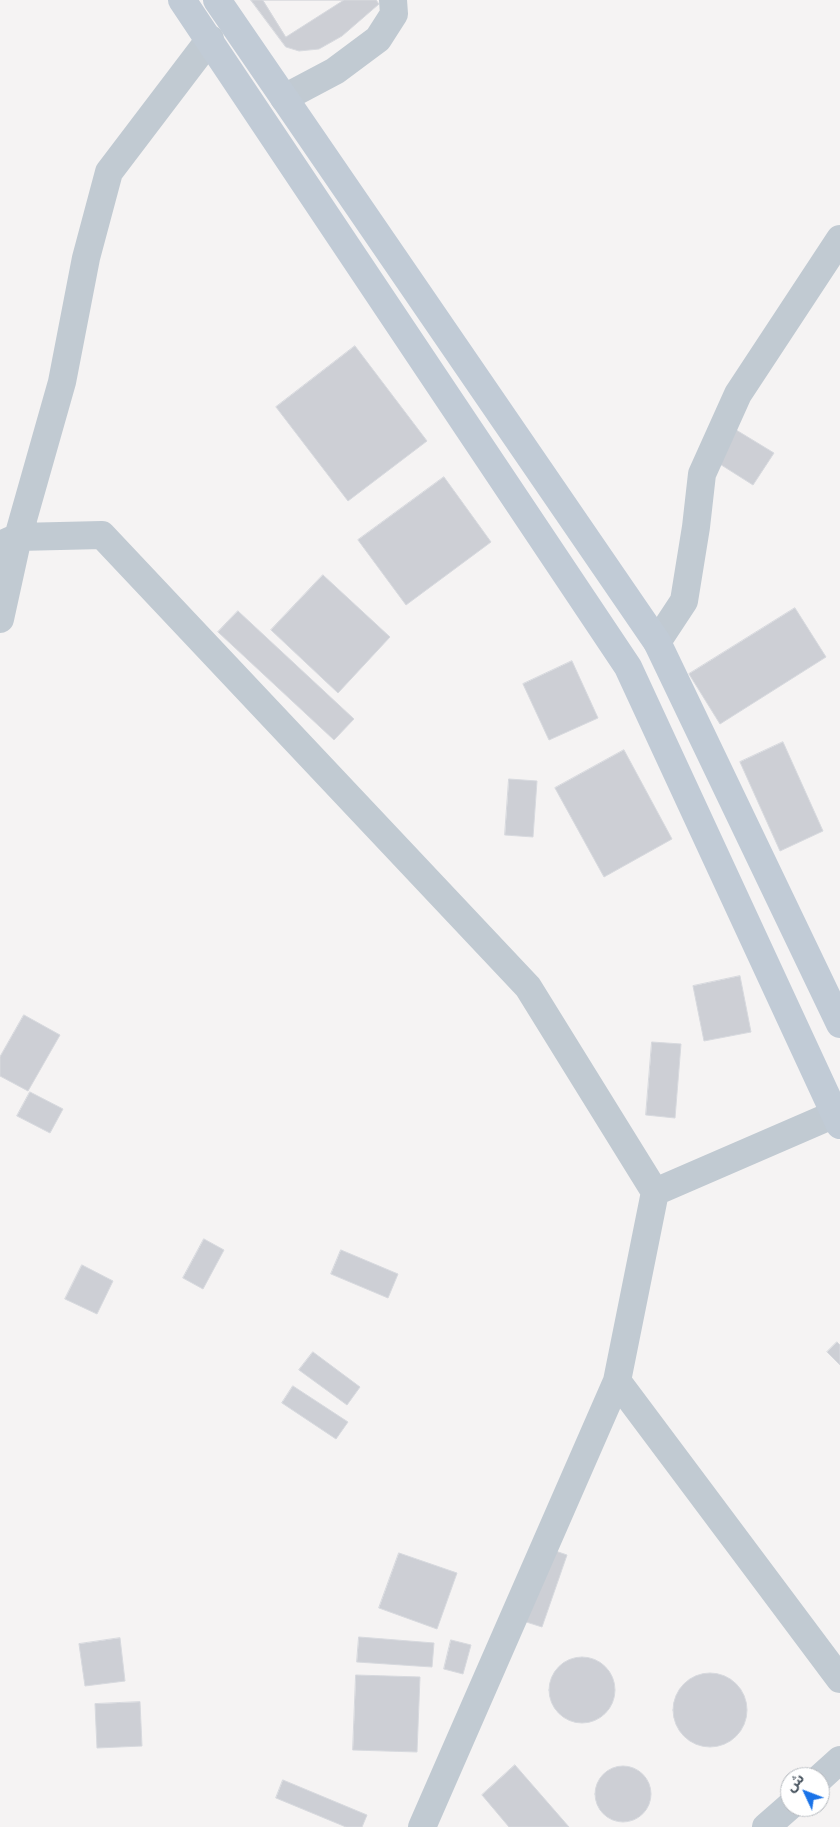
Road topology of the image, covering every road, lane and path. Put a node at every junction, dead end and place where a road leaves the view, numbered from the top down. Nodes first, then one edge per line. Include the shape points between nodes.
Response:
1 (182, 0) edge
2 (217, 0) edge
3 (393, 0) edge
4 (210, 39) junction
5 (284, 98) junction
6 (840, 239) edge
7 (9, 541) edge
8 (0, 619) edge
9 (658, 642) junction
10 (840, 1024) edge
11 (838, 1120) edge
12 (655, 1192) junction
13 (617, 1381) junction
14 (840, 1679) edge
15 (840, 1760) edge
16 (830, 1769) edge
17 (780, 1815) edge
18 (422, 1827) edge
19 (766, 1827) edge

1 - 4 main road
2 - 5 main road
3 - 5 street via 394,14 378,40 335,71
4 - 7 street via 109,172 86,258 62,382
4 - 11 main road via 628,667
5 - 9 main road
6 - 9 street via 738,394 702,474 684,601
7 - 8 street
7 - 12 street via 102,535 528,987
9 - 10 main road
11 - 12 street
12 - 13 street
13 - 14 street
13 - 18 street
15 - 16 street
17 - 19 street

